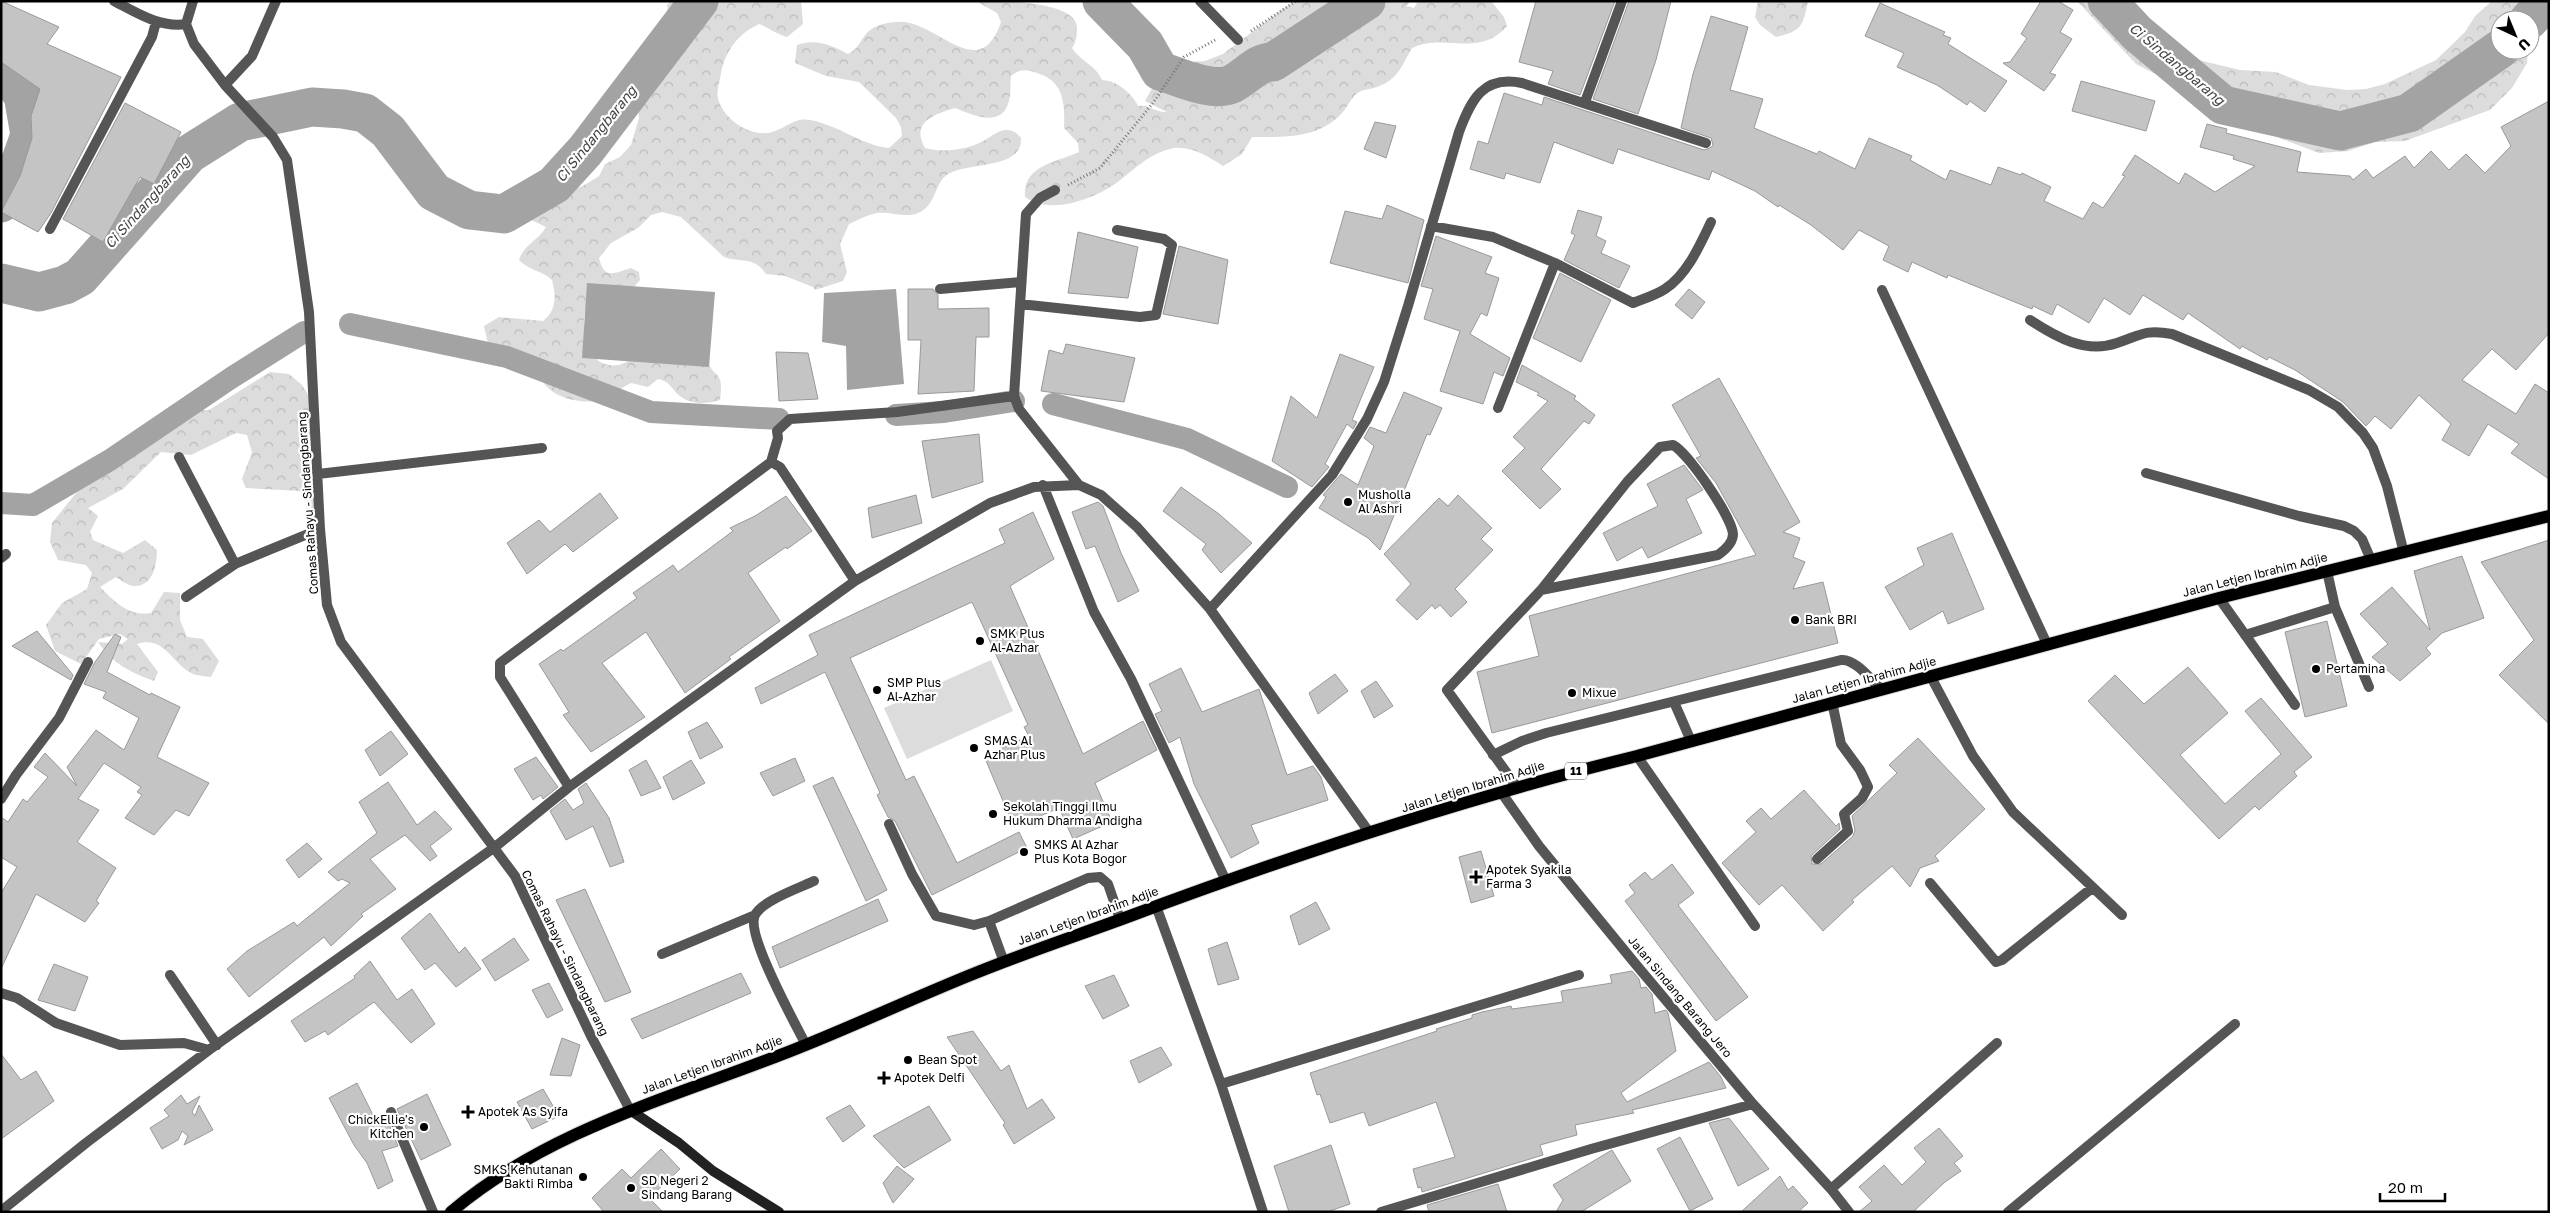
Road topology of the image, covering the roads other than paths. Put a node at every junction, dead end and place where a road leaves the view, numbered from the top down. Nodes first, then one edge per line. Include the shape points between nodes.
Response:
1 (114, 1) edge
2 (193, 1) edge
3 (276, 1) edge
4 (1200, 1) edge
5 (1622, 1) edge
6 (156, 22) junction
7 (186, 24) junction
8 (1238, 40) dead end
9 (225, 86) junction
10 (1585, 102) junction
11 (1706, 143) dead end
12 (1056, 190) road end
13 (1711, 222) dead end
14 (1431, 226) junction
15 (50, 229) dead end
16 (1117, 230) dead end
17 (1555, 263) junction
18 (1021, 282) junction
19 (940, 289) dead end
20 (1882, 290) dead end
21 (1020, 304) junction
22 (2030, 320) dead end
23 (1014, 396) junction
24 (1498, 408) dead end
25 (542, 448) dead end
26 (179, 457) dead end
27 (771, 462) junction
28 (2146, 473) dead end
29 (318, 474) junction
30 (1079, 485) junction
31 (1043, 486) junction
32 (2549, 516) edge
33 (320, 529) junction
34 (2404, 553) junction
35 (2371, 560) junction
36 (235, 564) junction
37 (2327, 571) junction
38 (855, 581) junction
39 (1541, 590) junction
40 (186, 597) dead end
41 (2219, 598) junction
42 (2336, 607) junction
43 (1210, 609) junction
44 (2245, 634) junction
45 (2048, 644) junction
46 (88, 662) dead end
47 (1931, 677) junction
48 (2369, 687) dead end
49 (1882, 690) junction
50 (1674, 702) junction
51 (1832, 702) junction
52 (2295, 705) dead end
53 (1690, 741) junction
54 (1493, 755) junction
55 (1638, 756) junction
56 (569, 787) junction
57 (1517, 787) junction
58 (1501, 792) junction
59 (1, 799) edge
60 (889, 824) dead end
61 (1368, 832) junction
62 (495, 847) junction
63 (1817, 859) dead end
64 (1226, 880) junction
65 (814, 881) dead end
66 (1930, 883) dead end
67 (2092, 888) junction
68 (1156, 906) junction
69 (755, 915) junction
70 (2122, 915) dead end
71 (1120, 919) junction
72 (989, 921) junction
73 (1755, 926) dead end
74 (662, 954) dead end
75 (1004, 962) junction
76 (1579, 974) dead end
77 (170, 975) dead end
78 (1, 993) edge
79 (2235, 1024) dead end
80 (1997, 1043) dead end
81 (806, 1045) junction
82 (213, 1048) junction
83 (1221, 1084) junction
84 (1753, 1104) junction
85 (630, 1110) junction
86 (391, 1112) dead end
87 (1832, 1189) junction
88 (1, 1211) edge
89 (433, 1212) edge
90 (450, 1212) edge
91 (779, 1212) edge
92 (1263, 1212) edge
93 (1382, 1212) edge
94 (1849, 1212) edge
95 (2008, 1212) edge

1 - 6 street
2 - 7 street
3 - 9 street via 252,56
4 - 8 street
5 - 10 street
6 - 7 street via 175,26
6 - 15 street via 152,37
7 - 9 street, Comas Rahayu - Sindangbarang via 194,44
9 - 29 street, Comas Rahayu - Sindangbarang via 273,137 287,160 309,312
10 - 11 street
10 - 14 street via 1508,80 1494,83 1482,91 1469,106 1459,132
12 - 18 street via 1040,198 1026,214
13 - 17 street via 1699,248 1672,283 1665,290 1633,303
14 - 17 street via 1493,238
14 - 43 street via 1384,382 1355,441 1310,501
16 - 21 street via 1164,239 1172,245 1156,315 1140,317
17 - 24 street
18 - 19 street
18 - 21 street
20 - 45 street
21 - 23 street
22 - 34 street via 2077,345 2116,344 2154,331 2172,334 2324,397 2352,422 2373,448 2387,486
23 - 27 street via 897,412 790,419 777,431
23 - 30 street via 1019,409
25 - 29 street
26 - 36 street
27 - 38 street via 780,467
27 - 56 street via 500,663 500,677
28 - 35 street via 2344,526 2362,539
29 - 33 street, Comas Rahayu - Sindangbarang
30 - 31 street
30 - 43 street via 1101,495 1138,527
31 - 38 street via 1016,492 990,503
31 - 64 street via 1094,612 1131,679
32 - 34 main road, Jalan Letjen Ibrahim Adjie / 11
33 - 36 street
33 - 62 street, Comas Rahayu - Sindangbarang via 327,605 342,642
34 - 35 main road, Jalan Letjen Ibrahim Adjie / 11
35 - 37 main road, Jalan Letjen Ibrahim Adjie / 11
36 - 40 street
37 - 41 main road, Jalan Letjen Ibrahim Adjie / 11
37 - 42 street
38 - 56 street
39 - 39 street via 1627,482 1663,446 1673,446 1684,454 1730,522 1731,542 1718,555
39 - 54 street via 1447,690
41 - 44 street
41 - 45 main road, Jalan Letjen Ibrahim Adjie / 11
42 - 44 street
42 - 48 street
43 - 61 street
44 - 52 street
45 - 47 main road, Jalan Letjen Ibrahim Adjie / 11
46 - 59 street via 59,718
47 - 49 main road, Jalan Letjen Ibrahim Adjie / 11
47 - 67 street via 1973,756 2000,796 2024,824
49 - 50 street via 1845,659
49 - 51 main road, Jalan Letjen Ibrahim Adjie / 11
50 - 53 street
50 - 54 street via 1533,736
51 - 53 main road, Jalan Letjen Ibrahim Adjie / 11
51 - 63 street via 1841,744 1868,787 1862,798 1844,814 1848,832
53 - 55 main road, Jalan Letjen Ibrahim Adjie / 11
54 - 57 street
55 - 57 main road, Jalan Letjen Ibrahim Adjie / 11
55 - 73 street
56 - 62 street
57 - 58 main road, Jalan Letjen Ibrahim Adjie / 11
58 - 61 main road, Jalan Letjen Ibrahim Adjie / 11
58 - 84 street, Jalan Sindang Barang Jero via 1539,846
60 - 72 street via 933,914 974,925
61 - 64 main road, Jalan Letjen Ibrahim Adjie / 11
62 - 82 street
62 - 85 street, Comas Rahayu - Sindangbarang via 515,876
64 - 68 main road, Jalan Letjen Ibrahim Adjie / 11
65 - 69 street via 767,904
66 - 67 street via 1996,962
67 - 70 street
68 - 71 main road, Jalan Letjen Ibrahim Adjie / 11
68 - 83 street
69 - 74 street
69 - 81 street via 752,929 759,948
71 - 72 street via 1108,884 1100,876 1088,878
71 - 75 main road, Jalan Letjen Ibrahim Adjie / 11
72 - 75 street
75 - 81 main road, Jalan Letjen Ibrahim Adjie / 11
76 - 83 street
77 - 82 street
78 - 82 street via 17,998 56,1023 120,1045 184,1043
79 - 95 street
80 - 87 street
81 - 85 main road, Jalan Letjen Ibrahim Adjie / 11
82 - 88 street
83 - 92 street
84 - 87 street, Jalan Sindang Barang Jero
84 - 93 street
85 - 90 main road, Jalan Letjen Ibrahim Adjie / 11 via 539,1151 482,1185
85 - 91 street via 713,1171
86 - 89 street
87 - 94 street, Jalan Sindang Barang Jero

